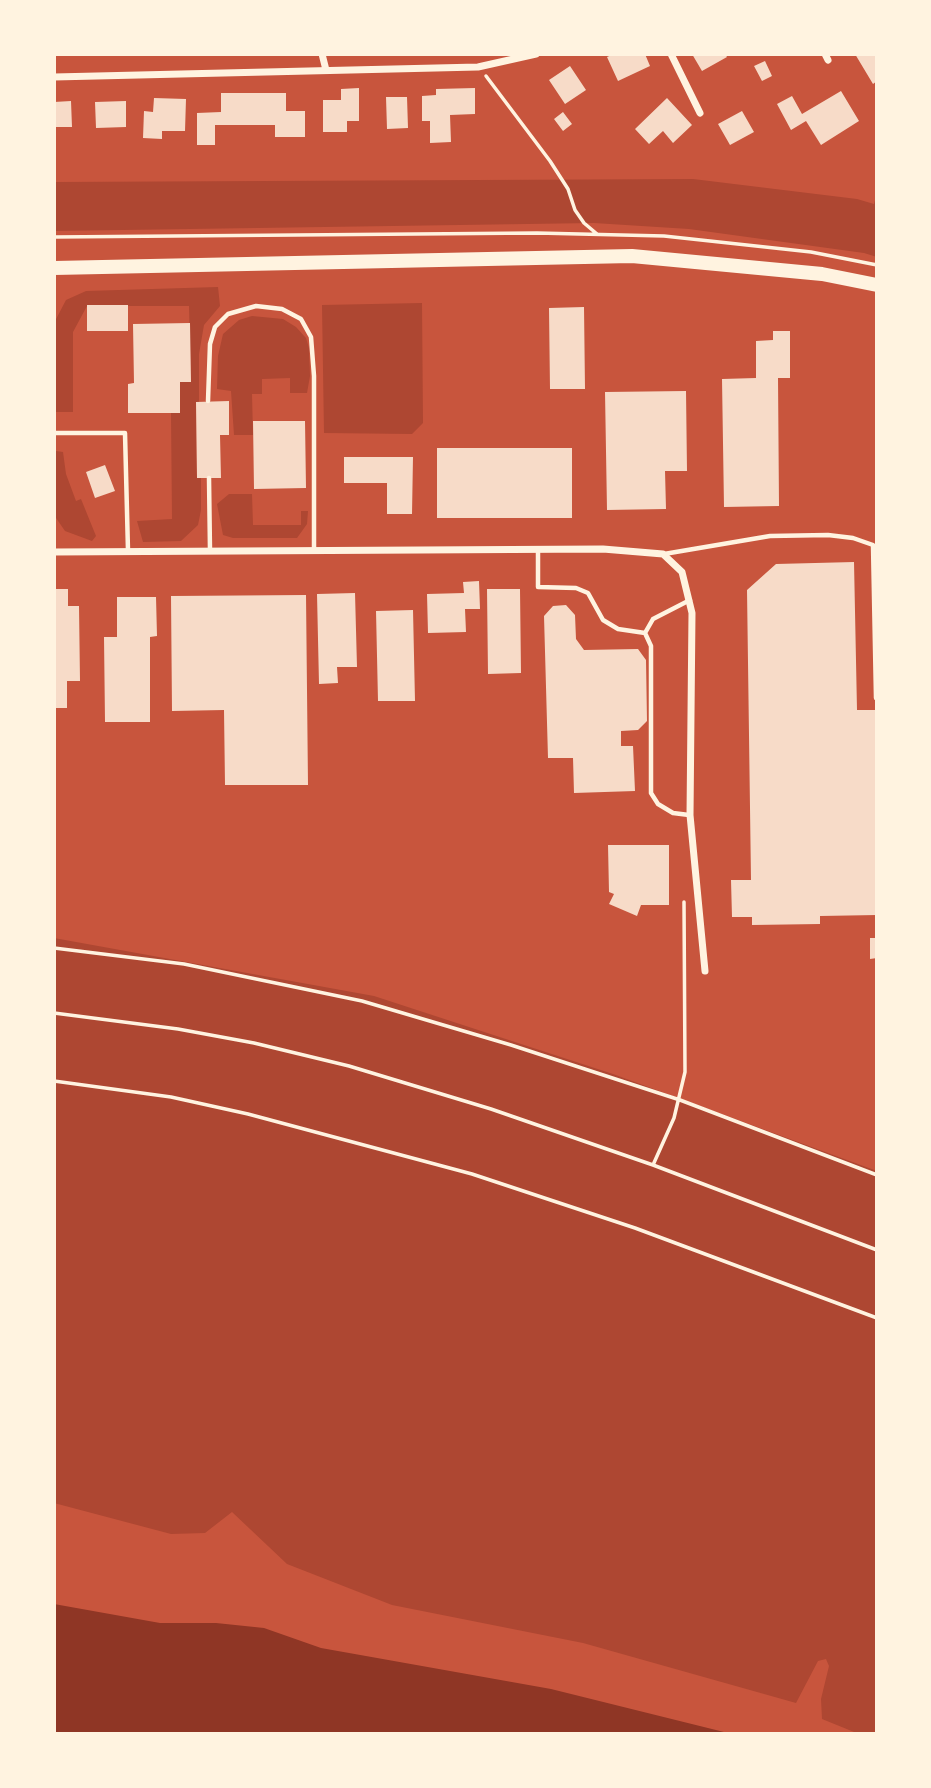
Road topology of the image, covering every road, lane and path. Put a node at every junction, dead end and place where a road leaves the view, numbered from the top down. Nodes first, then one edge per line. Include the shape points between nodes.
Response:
1 (322, 54) edge
2 (536, 54) edge
3 (671, 54) edge
4 (478, 67) junction
5 (326, 70) junction
6 (54, 77) edge
7 (700, 113) dead end
8 (598, 235) junction
9 (54, 237) edge
10 (877, 265) edge
11 (54, 268) edge
12 (877, 285) edge
13 (208, 401) dead end
14 (54, 433) edge
15 (209, 478) dead end
16 (314, 549) junction
17 (538, 549) junction
18 (209, 551) junction
19 (54, 552) edge
20 (128, 552) junction
21 (663, 554) junction
22 (691, 600) junction
23 (645, 633) junction
24 (876, 698) edge
25 (690, 815) junction
26 (684, 893) dead end
27 (54, 948) edge
28 (705, 971) dead end
29 (54, 1013) edge
30 (54, 1081) edge
31 (680, 1100) junction
32 (653, 1164) junction
33 (877, 1175) edge
34 (877, 1250) edge
35 (877, 1318) edge

1 - 5 street
2 - 4 street
3 - 7 street
4 - 5 street
4 - 8 path via 550,161 584,223
5 - 6 street
8 - 9 path
8 - 10 path via 747,243
11 - 12 main road via 632,256 822,274
13 - 16 lane via 210,344 215,327 228,314 256,306 282,309 301,319 312,337
14 - 20 lane via 125,433
15 - 18 lane
16 - 17 street
16 - 18 street
17 - 21 street
17 - 23 lane via 538,587 576,588 587,593 603,620 618,629
18 - 20 street
19 - 20 street
21 - 22 street via 682,572
21 - 24 lane via 770,536 828,535 873,545
22 - 23 lane via 653,619
22 - 25 street
23 - 25 lane via 651,646 651,793 673,813
25 - 28 street
26 - 31 path via 685,1072
27 - 31 path via 184,964 362,1001
29 - 32 path via 204,1033 349,1066
30 - 35 path via 170,1097 248,1114 472,1174 635,1228
31 - 32 path
31 - 33 path
32 - 34 path

